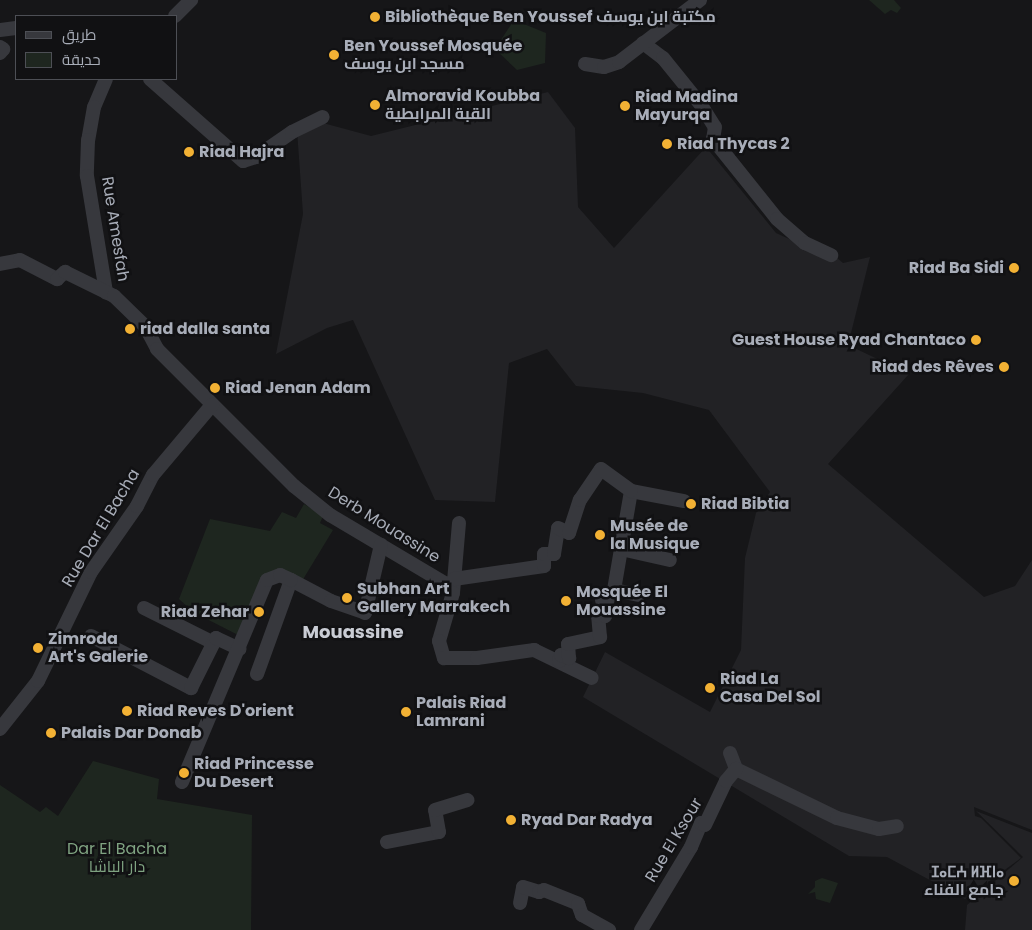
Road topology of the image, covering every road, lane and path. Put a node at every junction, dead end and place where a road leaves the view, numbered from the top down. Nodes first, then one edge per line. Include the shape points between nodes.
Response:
1 (191, 0) edge
2 (700, 0) edge
3 (176, 15) edge
4 (15, 28) edge
5 (0, 30) edge
6 (643, 44) junction
7 (0, 47) edge
8 (0, 53) edge
9 (586, 64) dead end
10 (106, 80) edge
11 (151, 80) edge
12 (323, 116) dead end
13 (831, 255) dead end
14 (0, 264) edge
15 (106, 292) junction
16 (212, 405) junction
17 (631, 491) junction
18 (684, 501) dead end
19 (459, 523) dead end
20 (381, 546) junction
21 (620, 548) junction
22 (670, 560) dead end
23 (291, 580) junction
24 (453, 584) junction
25 (614, 590) junction
26 (639, 595) dead end
27 (144, 608) dead end
28 (91, 636) dead end
29 (214, 643) junction
30 (240, 649) junction
31 (558, 662) junction
32 (257, 674) dead end
33 (592, 678) dead end
34 (0, 729) edge
35 (730, 752) dead end
36 (736, 769) junction
37 (182, 782) dead end
38 (467, 800) dead end
39 (897, 826) dead end
40 (387, 842) dead end
41 (520, 903) dead end
42 (609, 930) edge
43 (641, 930) edge

1 - 3 street
2 - 6 street
4 - 5 street
6 - 9 street via 610,66
6 - 13 street via 662,58 701,105 715,126 713,138 777,219 805,243
7 - 8 street via 3,49
10 - 15 street, Rue Amesfah via 94,106 88,140 87,176
11 - 12 street via 235,155 247,161
14 - 15 street via 20,260 57,279 65,272
15 - 16 street, Rue Amesfah via 141,321 157,349
16 - 20 street, Derb Mouassine via 294,486 330,515
16 - 34 street, Rue Dar El Bacha via 153,475 137,506 91,572 38,681
17 - 18 street
17 - 21 street
17 - 24 street via 601,469 580,500 569,533 558,528 554,554 544,554 544,566
19 - 24 street
20 - 23 street via 365,613
20 - 24 street, Derb Mouassine
21 - 22 street
21 - 25 street
23 - 30 street via 280,575 266,580
23 - 32 street
24 - 31 street via 439,642 444,658 476,658 534,650
25 - 26 street
25 - 31 street via 609,598 602,598 605,616 598,616 600,637 568,644 569,658 561,655
27 - 29 street
28 - 29 street via 191,688
29 - 30 street via 219,638
30 - 37 street
31 - 33 street
35 - 36 street
36 - 39 street via 837,818 879,829
36 - 43 street, Rue El Ksour via 726,781 705,825 701,823 691,848
38 - 40 street via 436,810 439,832
41 - 42 street via 523,887 539,892 544,890 578,904 582,915

